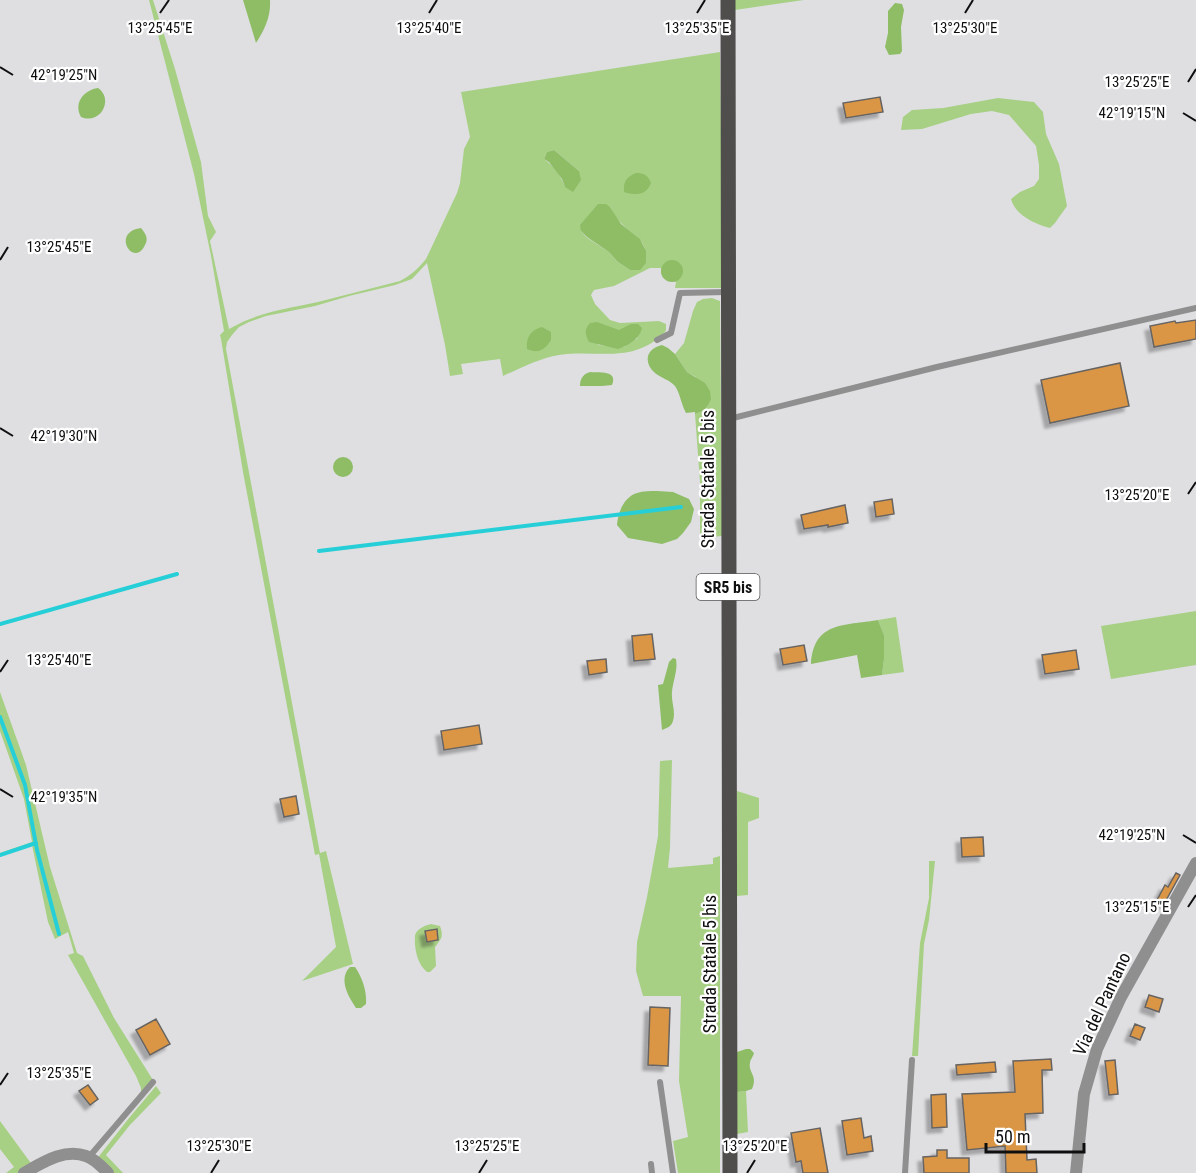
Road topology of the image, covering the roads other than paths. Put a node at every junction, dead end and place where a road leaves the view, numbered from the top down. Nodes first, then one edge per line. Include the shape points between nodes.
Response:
1 (728, 0) edge
2 (728, 292) junction
3 (1196, 308) edge
4 (657, 340) dead end
5 (728, 420) junction
6 (1196, 863) edge
7 (912, 1060) dead end
8 (153, 1082) dead end
9 (660, 1082) dead end
10 (88, 1157) junction
11 (651, 1164) dead end
12 (24, 1173) edge
13 (108, 1173) edge
14 (652, 1173) edge
15 (674, 1173) edge
16 (730, 1173) edge
17 (905, 1173) edge
18 (1076, 1173) edge

1 - 2 main road, Strada Statale 5 bis / SR5 bis
2 - 4 lane via 680,293 671,333
2 - 5 main road, Strada Statale 5 bis / SR5 bis
3 - 5 lane
5 - 16 main road, Strada Statale 5 bis / SR5 bis
6 - 18 street, Via del Pantano via 1096,1049 1084,1094
7 - 17 lane
8 - 10 lane
9 - 15 lane
10 - 12 street via 68,1153
10 - 13 street
11 - 14 lane

